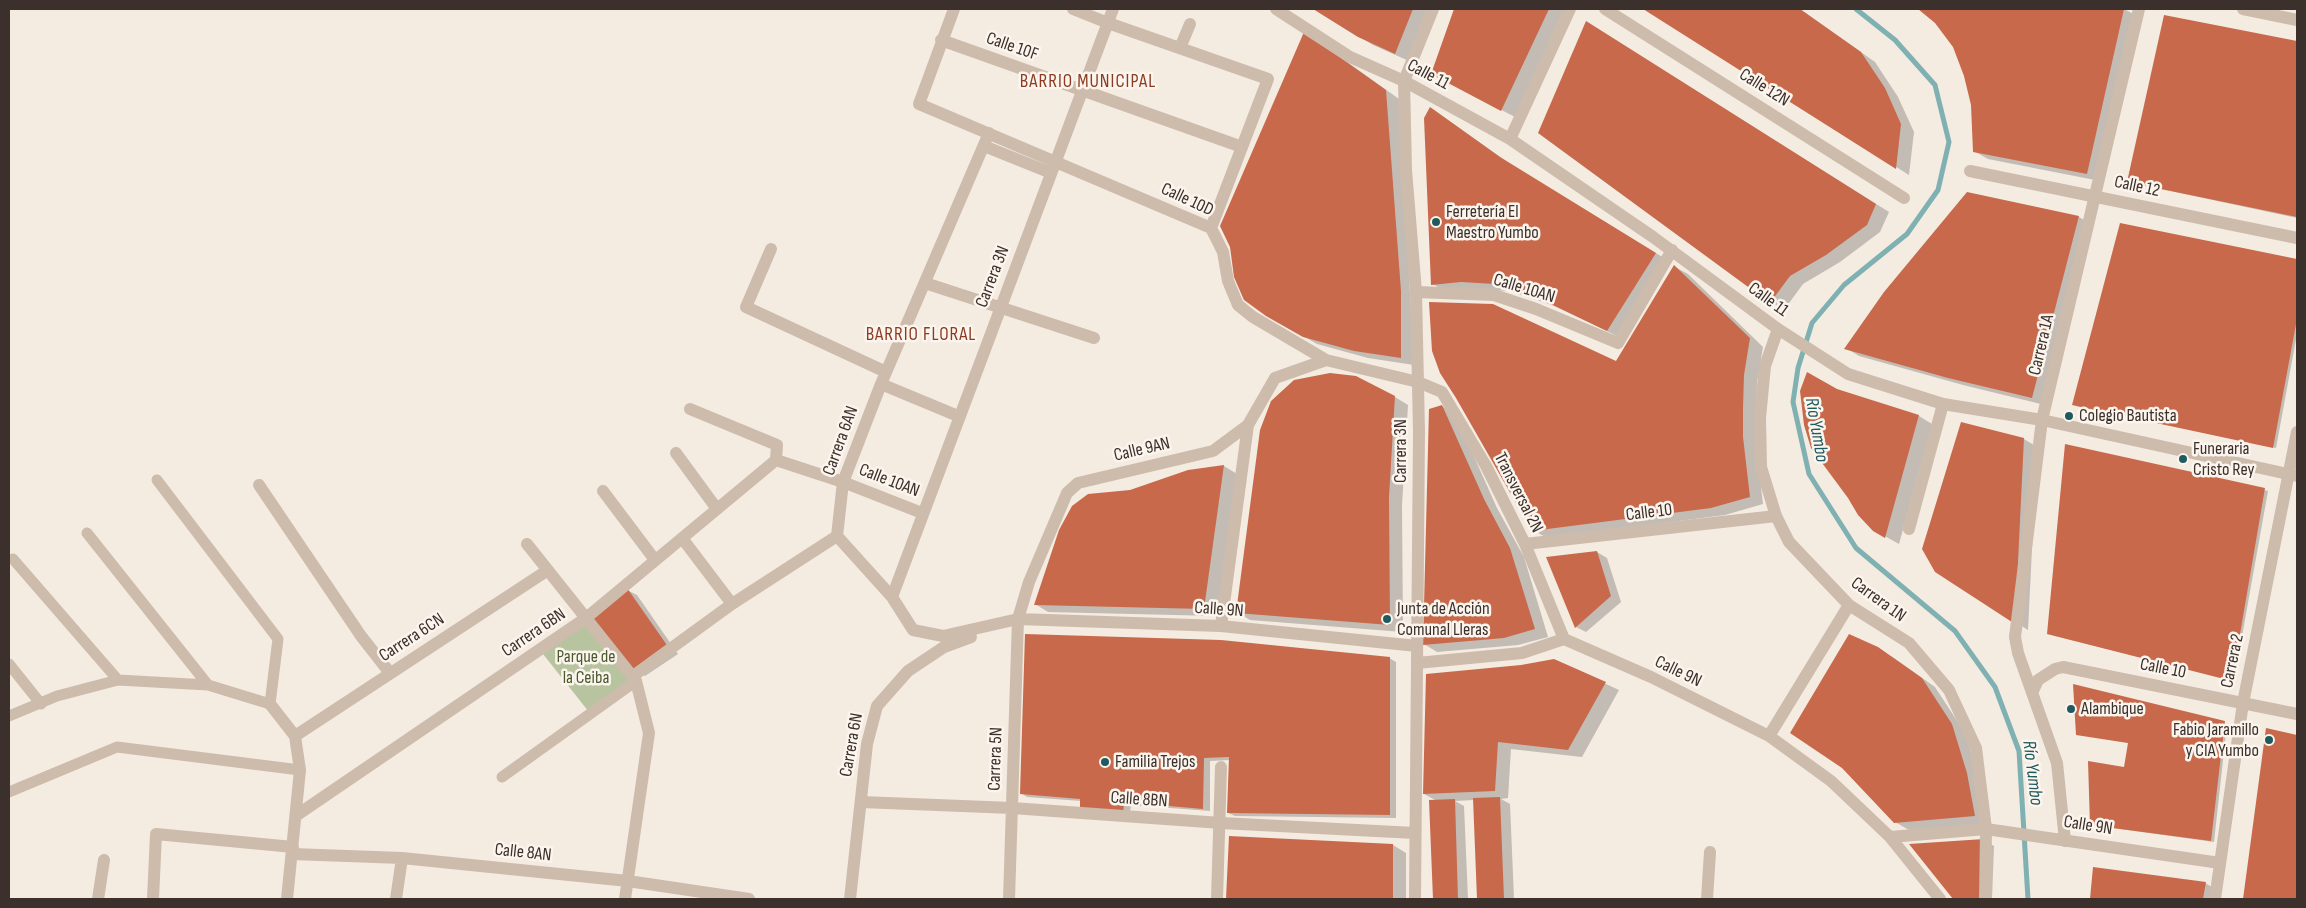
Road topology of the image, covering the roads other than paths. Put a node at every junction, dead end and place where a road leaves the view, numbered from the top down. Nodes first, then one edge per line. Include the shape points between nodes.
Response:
1 (954, 9) edge
2 (1073, 9) edge
3 (1113, 9) edge
4 (1276, 9) edge
5 (1433, 9) edge
6 (1570, 9) edge
7 (1605, 9) edge
8 (2139, 9) edge
9 (2243, 9) edge
10 (2297, 20) edge
11 (1108, 23) junction
12 (1190, 24) dead end
13 (941, 40) junction
14 (1180, 48) junction
15 (1404, 81) junction
16 (1082, 90) junction
17 (989, 133) junction
18 (1510, 139) junction
19 (984, 146) junction
20 (1242, 147) junction
21 (1053, 167) junction
22 (1970, 171) dead end
23 (2096, 196) junction
24 (1904, 198) dead end
25 (1211, 228) junction
26 (2297, 238) edge
27 (771, 249) dead end
28 (1672, 250) junction
29 (925, 283) junction
30 (1416, 292) junction
31 (1000, 307) junction
32 (1780, 330) junction
33 (1094, 338) dead end
34 (1326, 360) junction
35 (884, 378) junction
36 (1418, 382) junction
37 (1943, 404) junction
38 (690, 410) dead end
39 (958, 416) junction
40 (2042, 420) junction
41 (1248, 425) junction
42 (2297, 432) edge
43 (676, 453) dead end
44 (776, 460) junction
45 (2293, 475) edge
46 (157, 480) dead end
47 (843, 482) junction
48 (258, 484) dead end
49 (603, 491) dead end
50 (717, 509) junction
51 (922, 512) junction
52 (1776, 516) junction
53 (1909, 529) dead end
54 (87, 533) dead end
55 (837, 536) junction
56 (682, 538) junction
57 (528, 544) dead end
58 (1525, 544) junction
59 (13, 559) dead end
60 (655, 560) junction
61 (548, 570) junction
62 (892, 597) junction
63 (732, 604) junction
64 (1849, 605) junction
65 (586, 618) junction
66 (1018, 619) junction
67 (1221, 626) junction
68 (1564, 639) junction
69 (1416, 646) junction
70 (1416, 663) junction
71 (9, 664) edge
72 (390, 673) junction
73 (634, 679) junction
74 (118, 680) junction
75 (208, 685) junction
76 (2032, 693) junction
77 (2243, 703) junction
78 (41, 704) junction
79 (270, 704) junction
80 (2297, 714) edge
81 (9, 716) edge
82 (295, 736) junction
83 (1769, 736) junction
84 (1221, 767) dead end
85 (300, 770) junction
86 (502, 777) dead end
87 (9, 792) edge
88 (861, 802) junction
89 (1012, 808) junction
90 (297, 815) junction
91 (1221, 823) junction
92 (1986, 828) junction
93 (1415, 833) junction
94 (1890, 836) junction
95 (2065, 841) junction
96 (293, 850) junction
97 (1710, 852) dead end
98 (402, 858) junction
99 (104, 860) dead end
100 (2220, 863) junction
101 (628, 881) junction
102 (98, 899) edge
103 (153, 899) edge
104 (288, 899) edge
105 (396, 899) edge
106 (625, 899) edge
107 (749, 899) edge
108 (850, 899) edge
109 (1009, 899) edge
110 (1217, 899) edge
111 (1415, 899) edge
112 (1707, 899) edge
113 (1940, 899) edge
114 (1985, 899) edge
115 (2215, 899) edge

1 - 13 street
2 - 11 street
3 - 11 street, Carrera 3N
4 - 15 street, Calle 11 via 1350,56
5 - 15 street, Carrera 3N
6 - 18 street
7 - 24 street, Calle 12N
8 - 23 street, Carrera 1A
9 - 10 street
11 - 14 street
11 - 16 street, Carrera 3N
12 - 14 street
13 - 16 street, Calle 10F
13 - 17 street, Calle 10D via 919,104
14 - 20 street via 1268,79
15 - 18 street, Calle 11
15 - 30 street, Carrera 3N via 1406,170
16 - 20 street, Calle 10F
16 - 21 street, Carrera 3N
17 - 19 street, Carrera 6AN
17 - 21 street, Calle 10D
18 - 28 street, Calle 11
19 - 21 street
19 - 29 street, Carrera 6AN
20 - 25 street
21 - 25 street, Calle 10D
21 - 31 street, Carrera 3N
22 - 23 street, Calle 12
23 - 26 street, Calle 12
23 - 40 street, Carrera 1A
25 - 34 street, Calle 10D via 1223,252 1228,281 1238,305
27 - 35 street via 746,307
28 - 30 street, Calle 10AN via 1618,343 1494,295
28 - 32 street, Calle 11
29 - 31 street
29 - 35 street, Carrera 6AN
30 - 36 street, Carrera 3N
31 - 33 street
31 - 39 street, Carrera 3N
32 - 37 street, Calle 11 via 1848,374
32 - 52 street, Carrera 1N via 1765,366 1760,418 1761,467
34 - 36 street, Calle 10D
34 - 41 street, Calle 9AN via 1275,378
35 - 39 street
35 - 47 street, Carrera 6AN
36 - 58 street, Transversal 2N via 1442,392 1486,466
36 - 69 street, Carrera 3N
37 - 40 street, Calle 11
37 - 53 street
38 - 44 street via 777,445
39 - 51 street, Carrera 3N
40 - 45 street, Calle 11
40 - 76 street, Carrera 1A via 2015,637
41 - 66 street, Calle 9AN via 1213,451 1078,483 1067,493
41 - 67 street
42 - 45 street, Carrera 2
43 - 50 street
44 - 47 street, Calle 10AN
44 - 50 street, Carrera 6BN
45 - 77 street, Carrera 2
46 - 79 street via 278,639
47 - 51 street, Calle 10AN
47 - 55 street, Carrera 6AN
48 - 72 street via 361,636
49 - 60 street
50 - 56 street, Carrera 6BN
51 - 62 street, Carrera 3N
52 - 58 street, Calle 10
52 - 64 street, Carrera 1N via 1789,542
54 - 75 street
55 - 62 street
55 - 63 street
56 - 60 street, Carrera 6BN
56 - 63 street
57 - 61 street
58 - 68 street, Transversal 2N
59 - 74 street
60 - 65 street, Carrera 6BN
61 - 65 street
61 - 72 street, Carrera 6CN
62 - 66 street via 914,630 943,636
63 - 73 street
64 - 83 street
64 - 92 street, Carrera 1N via 1909,643 1949,690 1976,748
65 - 73 street
65 - 90 street, Carrera 6BN
66 - 67 street, Calle 9N
66 - 88 street, Carrera 6N via 944,647 908,670 877,706 868,744
66 - 89 street, Carrera 5N
67 - 69 street, Calle 9N
68 - 70 street via 1522,653
68 - 83 street, Calle 9N via 1651,677
69 - 70 street, Carrera 3N
70 - 93 street, Carrera 3N
71 - 78 street
72 - 82 street, Carrera 6CN
73 - 86 street
73 - 101 street via 648,733
74 - 75 street
74 - 78 street via 56,696
75 - 79 street
76 - 77 street, Calle 10 via 2038,680 2063,667
76 - 95 street, Carrera 1A via 2057,763
77 - 80 street, Calle 10
77 - 100 street, Carrera 2
78 - 81 street
79 - 82 street
82 - 85 street
83 - 94 street, Calle 9N via 1831,781
84 - 91 street
85 - 87 street via 117,747
85 - 90 street
88 - 89 street, Calle 8BN
88 - 108 street, Carrera 6N
89 - 91 street, Calle 8BN
89 - 109 street, Carrera 5N
90 - 96 street
91 - 93 street, Calle 8BN
91 - 110 street
92 - 94 street, Calle 9N
92 - 95 street, Calle 9N
92 - 114 street, Carrera 1N
93 - 111 street, Carrera 3N
94 - 113 street, Calle 9N
95 - 100 street, Calle 9N
96 - 98 street, Calle 8AN
96 - 103 street, Calle 8AN via 156,834
96 - 104 street
97 - 112 street
98 - 101 street, Calle 8AN
98 - 105 street
99 - 102 street
100 - 115 street, Carrera 2
101 - 106 street
101 - 107 street, Calle 8AN

